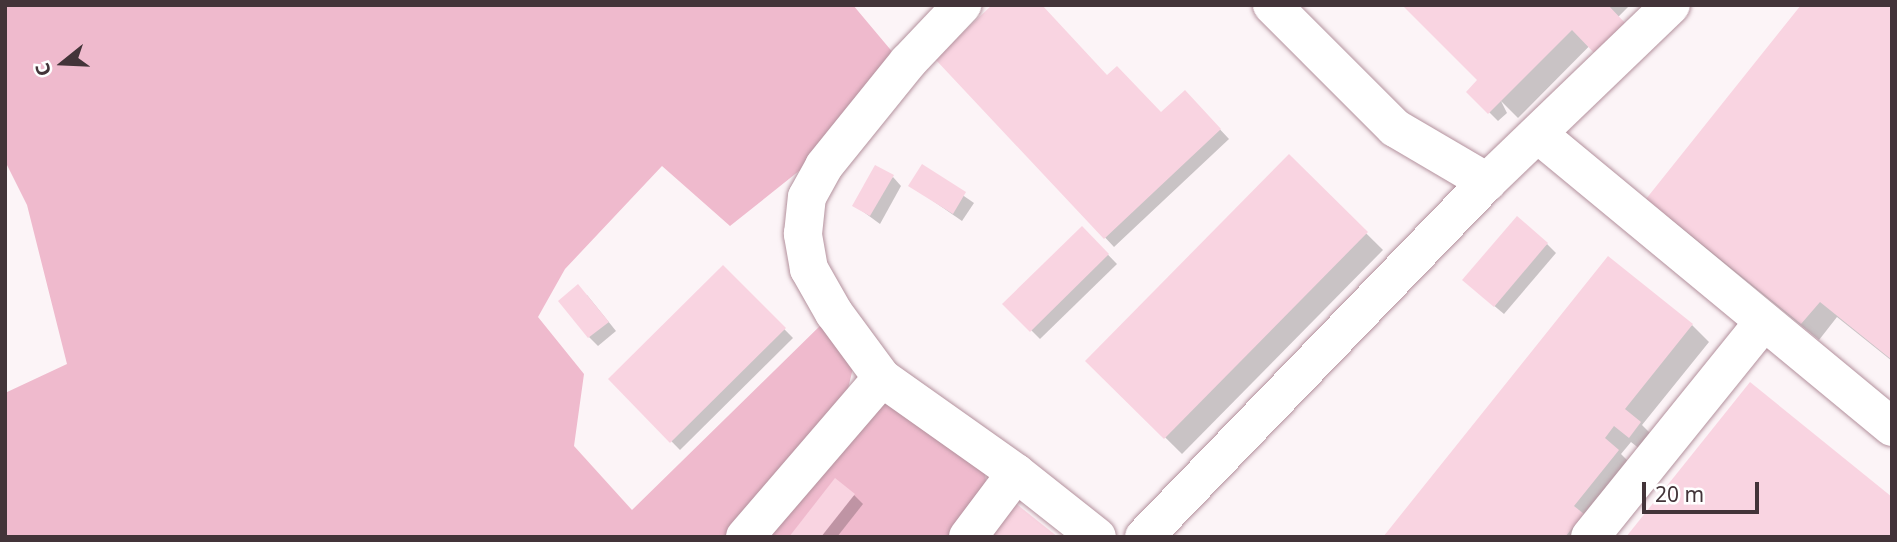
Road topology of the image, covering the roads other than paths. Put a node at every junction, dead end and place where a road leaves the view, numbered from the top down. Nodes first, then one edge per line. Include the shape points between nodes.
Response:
1 (962, 5) edge
2 (1272, 5) edge
3 (1671, 5) edge
4 (1539, 135) junction
5 (1487, 182) junction
6 (1764, 321) junction
7 (882, 378) junction
8 (1892, 427) edge
9 (1016, 474) junction
10 (745, 537) edge
11 (968, 537) edge
12 (1097, 537) edge
13 (1144, 537) edge
14 (1590, 537) edge

1 - 7 lane via 874,103 824,166 807,197 803,234 809,269 834,313
2 - 5 lane via 1395,128
3 - 4 lane
4 - 5 lane
4 - 6 lane
5 - 13 lane
6 - 8 lane
6 - 14 lane
7 - 9 lane
7 - 10 lane
9 - 11 lane
9 - 12 lane

